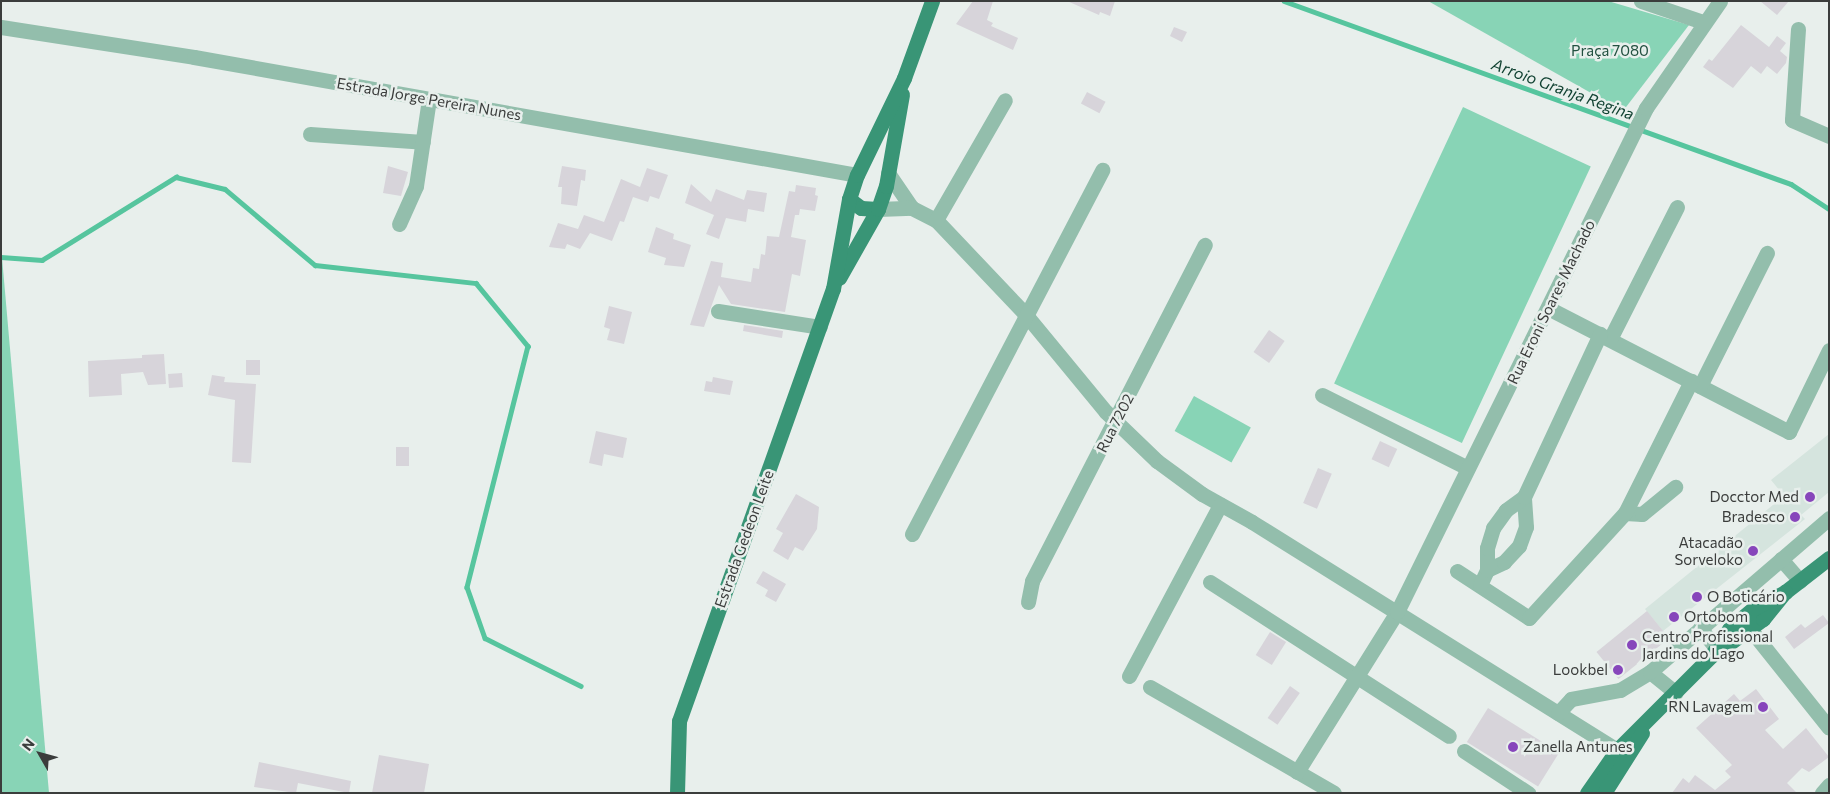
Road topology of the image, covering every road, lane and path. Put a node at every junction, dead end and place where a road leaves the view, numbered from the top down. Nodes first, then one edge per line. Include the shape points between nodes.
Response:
1 (932, 1) edge
2 (1641, 1) edge
3 (1720, 1) edge
4 (1703, 22) junction
5 (1, 27) edge
6 (1798, 29) dead end
7 (904, 78) junction
8 (429, 98) junction
9 (1005, 100) dead end
10 (310, 134) dead end
11 (1829, 136) edge
12 (423, 142) junction
13 (866, 158) junction
14 (1102, 170) dead end
15 (888, 172) junction
16 (857, 175) junction
17 (848, 199) junction
18 (1677, 207) dead end
19 (912, 208) junction
20 (878, 209) junction
21 (936, 220) junction
22 (399, 224) dead end
23 (1205, 245) dead end
24 (1767, 253) dead end
25 (833, 289) junction
26 (1548, 308) junction
27 (718, 311) dead end
28 (1026, 315) junction
29 (820, 327) junction
30 (1605, 337) junction
31 (1829, 350) edge
32 (1696, 384) junction
33 (1322, 395) dead end
34 (1116, 422) junction
35 (1468, 468) junction
36 (1675, 487) dead end
37 (1524, 497) junction
38 (1220, 505) junction
39 (1625, 512) junction
40 (1829, 518) edge
41 (912, 534) dead end
42 (1829, 558) edge
43 (1781, 559) junction
44 (1457, 570) dead end
45 (1487, 570) junction
46 (1800, 581) junction
47 (1210, 582) dead end
48 (1480, 585) junction
49 (1737, 596) junction
50 (1028, 602) dead end
51 (1397, 612) junction
52 (1748, 620) junction
53 (1700, 628) junction
54 (1714, 652) junction
55 (1650, 672) junction
56 (1129, 676) dead end
57 (1357, 677) junction
58 (1150, 687) dead end
59 (1676, 693) junction
60 (1558, 713) junction
61 (1829, 728) edge
62 (1449, 736) dead end
63 (1464, 751) dead end
64 (1622, 754) junction
65 (1297, 772) junction
66 (1829, 785) edge
67 (677, 793) edge
68 (1334, 793) edge
69 (1528, 793) edge
70 (1587, 793) edge
71 (1604, 793) edge
72 (1822, 793) edge

1 - 7 main road, Estrada Gedeon Leite
2 - 4 street
3 - 4 street, Rua Eroni Soares Machado
4 - 26 street, Rua Eroni Soares Machado via 1646,108
5 - 8 street, Estrada Jorge Pereira Nunes
6 - 11 street via 1792,120
7 - 13 main road, Estrada Gedeon Leite
7 - 15 main road, Estrada Gedeon Leite
8 - 12 street
8 - 16 street, Estrada Jorge Pereira Nunes
9 - 21 street
10 - 12 street
12 - 22 street via 416,186
13 - 15 main road via 875,158
13 - 16 main road, Estrada Gedeon Leite
14 - 28 street
15 - 19 street
15 - 20 main road, Estrada Gedeon Leite
16 - 17 main road, Estrada Gedeon Leite
17 - 20 main road via 861,208
17 - 25 main road, Estrada Gedeon Leite
18 - 30 street
19 - 20 street
19 - 21 street
20 - 25 main road, Estrada Gedeon Leite
21 - 28 street
23 - 34 street, Rua 7202
24 - 32 street
25 - 29 main road, Estrada Gedeon Leite
26 - 30 street
26 - 35 street, Rua Eroni Soares Machado
27 - 29 street
28 - 34 street
28 - 41 street
29 - 67 main road, Estrada Gedeon Leite via 679,721
30 - 32 street
30 - 37 street
31 - 32 street via 1789,432
32 - 39 street
33 - 35 street
34 - 38 street via 1157,461
34 - 50 street, Rua 7202 via 1032,581
35 - 51 street, Rua Eroni Soares Machado
36 - 39 street via 1642,514
37 - 45 street via 1506,510 1493,528 1487,548
37 - 45 street via 1526,527 1519,546 1504,562
38 - 51 street
38 - 56 street
39 - 48 street via 1529,618
40 - 43 street
42 - 46 main road
43 - 46 street
43 - 49 street
44 - 48 street
45 - 48 street
46 - 52 main road
47 - 57 street
49 - 52 street
49 - 53 street
51 - 57 street, Rua Eroni Soares Machado
51 - 60 street
52 - 54 main road
52 - 61 street
53 - 54 street
53 - 55 street
54 - 59 main road
55 - 59 street
55 - 60 street via 1620,690 1571,699
57 - 62 street
57 - 65 street, Rua Eroni Soares Machado
58 - 65 street
59 - 64 main road
60 - 64 street
63 - 69 street
64 - 70 main road
64 - 71 main road
65 - 68 street
66 - 72 street

